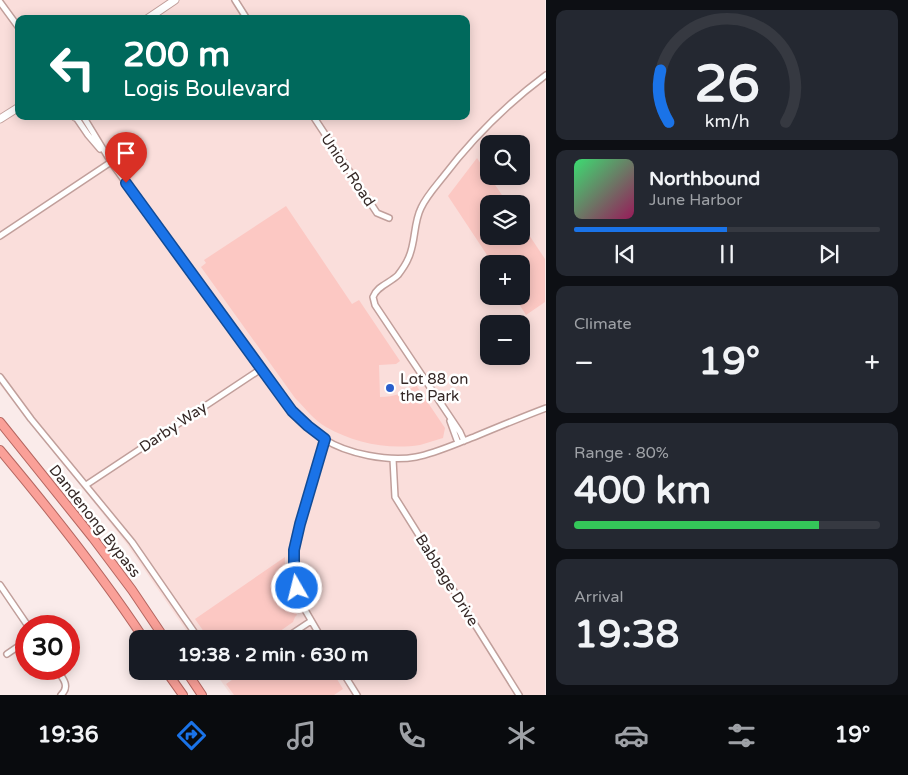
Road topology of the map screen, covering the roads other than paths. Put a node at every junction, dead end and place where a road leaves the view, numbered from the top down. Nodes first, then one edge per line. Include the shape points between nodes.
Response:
1 (175, 0) edge
2 (235, 0) edge
3 (1, 6) edge
4 (154, 15) edge
5 (244, 15) edge
6 (9, 16) junction
7 (15, 23) edge
8 (15, 27) edge
9 (546, 75) edge
10 (15, 110) edge
11 (0, 119) edge
12 (78, 120) edge
13 (86, 120) edge
14 (315, 120) edge
15 (109, 159) junction
16 (389, 218) dead end
17 (0, 236) edge
18 (261, 369) junction
19 (0, 377) edge
20 (546, 408) edge
21 (450, 418) junction
22 (0, 422) edge
23 (325, 439) junction
24 (464, 441) junction
25 (458, 443) junction
26 (0, 450) edge
27 (393, 459) junction
28 (86, 485) junction
29 (0, 585) edge
30 (20, 615) edge
31 (310, 621) junction
32 (138, 630) edge
33 (159, 630) edge
34 (193, 630) edge
35 (297, 630) edge
36 (316, 630) edge
37 (15, 649) edge
38 (7, 654) dead end
39 (63, 680) edge
40 (172, 680) edge
41 (192, 680) edge
42 (348, 680) edge
43 (61, 695) edge
44 (183, 695) edge
45 (202, 695) edge
46 (357, 695) edge
47 (519, 695) edge

1 - 4 main road
2 - 5 street
3 - 6 street
6 - 7 street
6 - 8 street
9 - 21 street via 483,131 445,174 416,218 408,260 397,276 374,294 373,302
10 - 11 main road
12 - 15 street
13 - 15 street
14 - 16 street, Union Road via 377,213
15 - 17 street
15 - 18 street
18 - 23 street via 292,411
18 - 28 street, Darby Way
19 - 28 street
20 - 24 street
21 - 24 street
21 - 25 street
22 - 33 highway, Dandenong Bypass via 93,538
23 - 27 street via 357,453
23 - 31 street via 294,550 294,574 300,603
24 - 25 street
25 - 27 street via 415,457
26 - 32 highway, Dandenong Bypass via 109,587
27 - 47 street, Babbage Drive via 395,497
28 - 34 street via 132,542
29 - 30 street
31 - 35 street
31 - 36 street
37 - 38 street
39 - 43 street via 66,684
40 - 44 highway
41 - 45 highway
42 - 46 street

